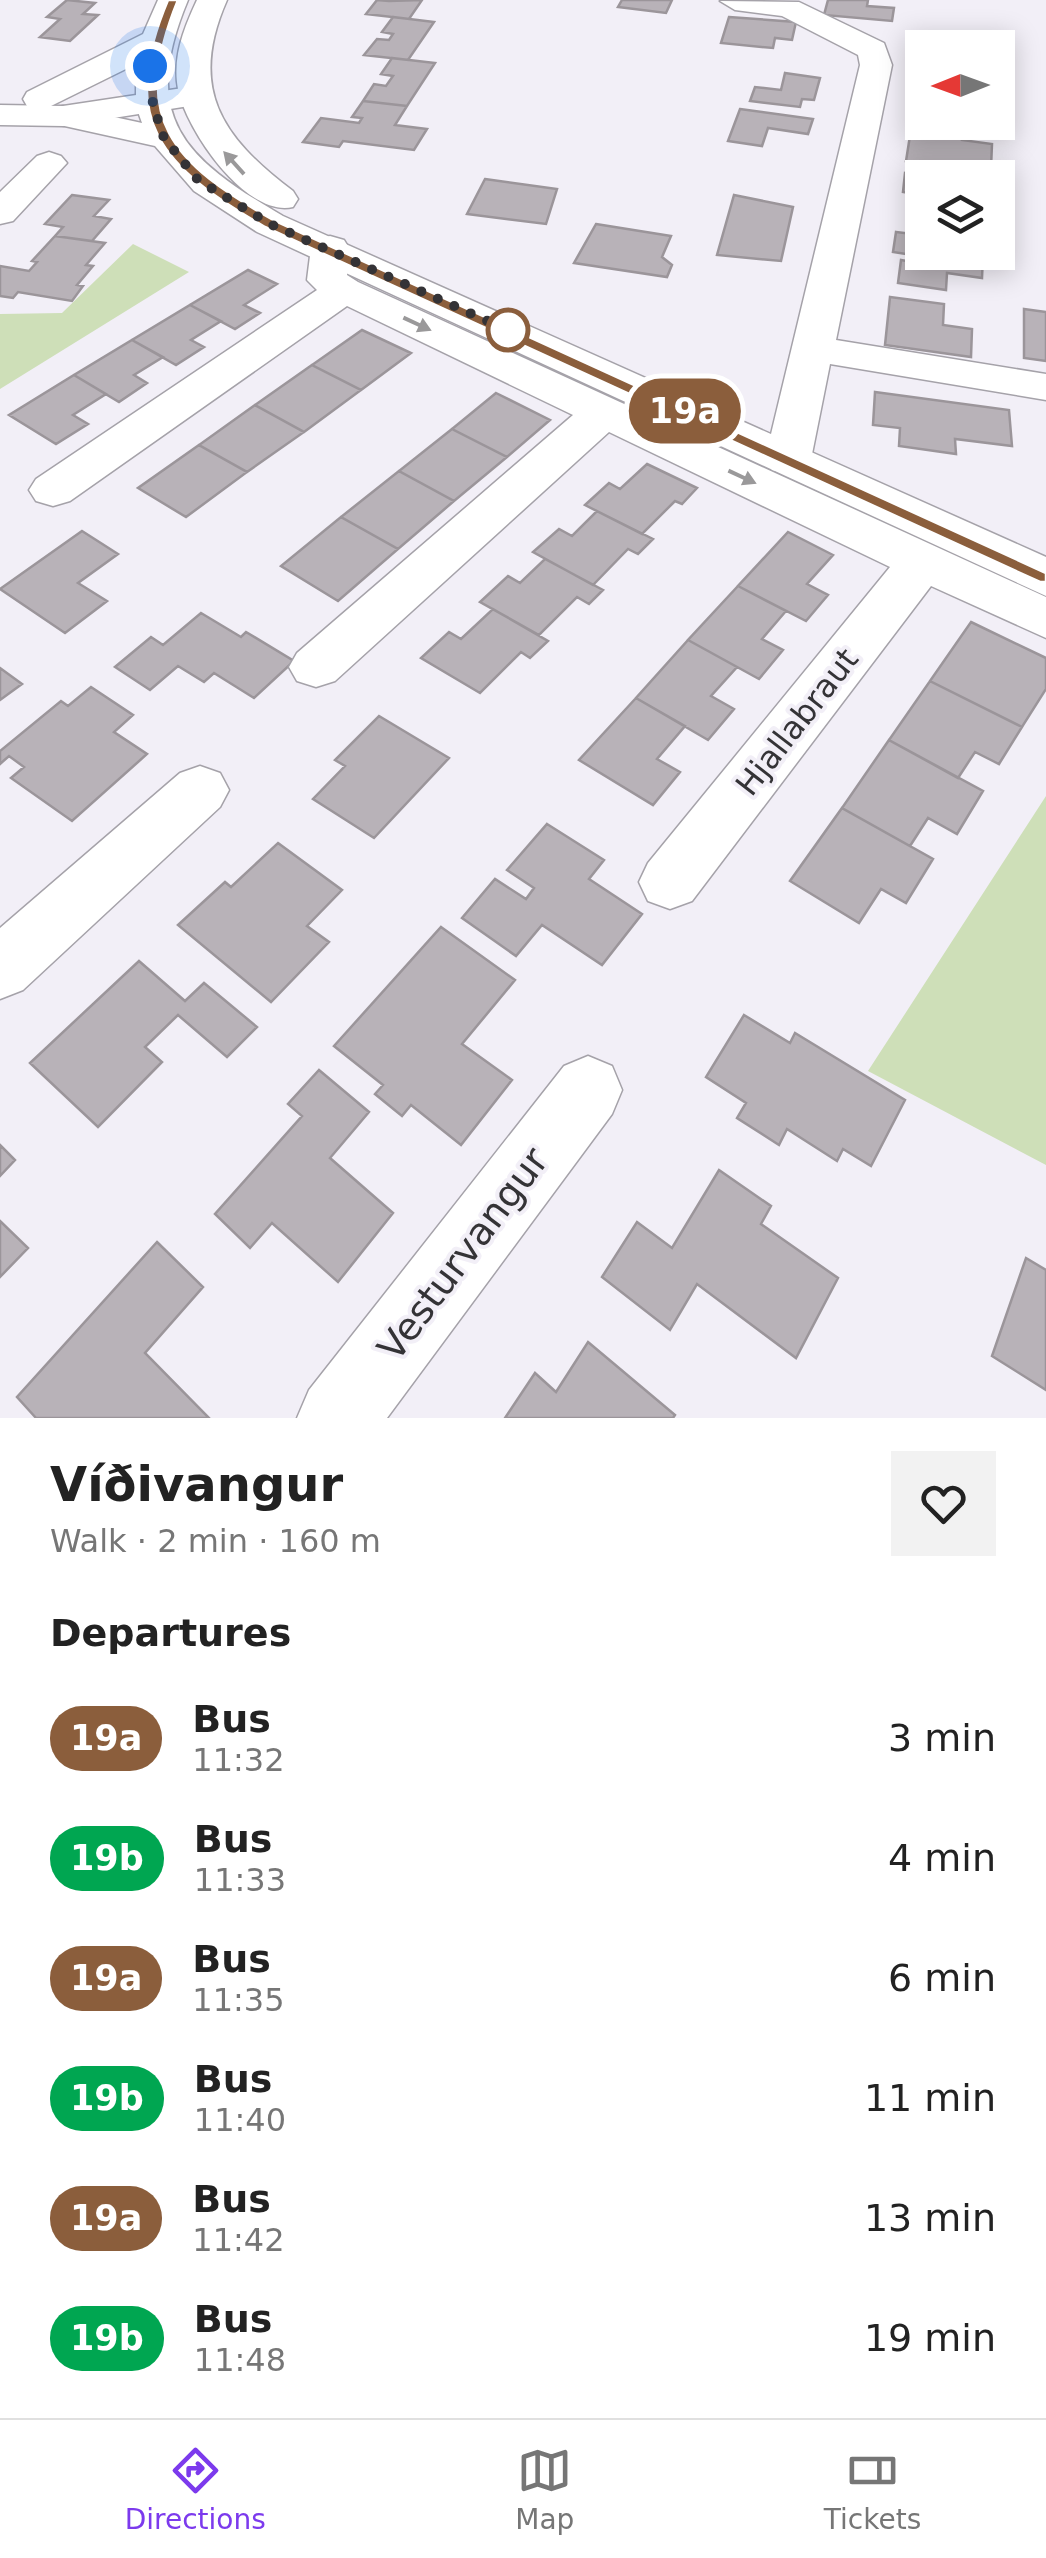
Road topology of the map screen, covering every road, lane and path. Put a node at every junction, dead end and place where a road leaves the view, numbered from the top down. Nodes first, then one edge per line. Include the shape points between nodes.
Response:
1 (173, 0) edge
2 (212, 0) edge
3 (735, 1) edge
4 (156, 39) junction
5 (195, 90) junction
6 (0, 101) edge
7 (51, 108) junction
8 (156, 110) junction
9 (0, 114) edge
10 (48, 163) dead end
11 (0, 213) edge
12 (337, 269) junction
13 (816, 349) junction
14 (1046, 387) edge
15 (604, 412) junction
16 (792, 450) junction
17 (53, 490) dead end
18 (1046, 551) edge
19 (922, 562) junction
20 (1046, 578) edge
21 (1046, 619) edge
22 (316, 667) dead end
23 (200, 790) dead end
24 (670, 882) dead end
25 (0, 969) edge
26 (588, 1090) dead end
27 (337, 1418) edge

1 - 4 street
2 - 5 street via 197,36
3 - 13 street via 790,8 873,50 876,65
4 - 7 street
4 - 8 street
5 - 8 street
16 -> 5 street via 323,226 242,172 204,125
6 - 7 street
7 - 8 street
7 - 8 street
7 - 9 street
8 - 12 street via 184,168
10 - 11 street
12 -> 15 street
12 - 16 street
12 - 17 street
13 - 14 street
13 - 16 street
15 -> 19 street
15 - 22 street
16 - 18 street
16 - 20 street
19 - 21 street
19 - 24 street, Hjallabraut
23 - 25 street
26 - 27 street, Vesturvangur

